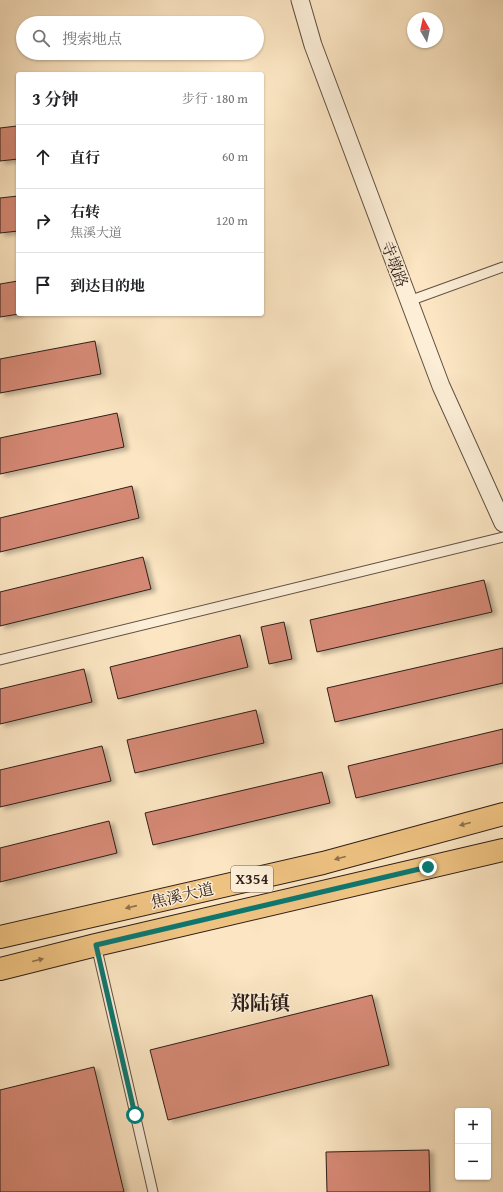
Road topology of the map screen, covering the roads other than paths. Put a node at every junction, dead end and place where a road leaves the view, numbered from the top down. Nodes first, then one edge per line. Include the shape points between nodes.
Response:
1 (300, 0) edge
2 (503, 267) edge
3 (409, 301) junction
4 (503, 523) edge
5 (503, 537) edge
6 (0, 660) edge
7 (503, 814) edge
8 (503, 850) edge
9 (0, 937) edge
10 (96, 945) junction
11 (0, 969) edge
12 (153, 1192) edge

1 - 3 street, 寺墩路 via 313,45
2 - 3 lane
3 - 4 street, 寺墩路 via 441,386
5 - 6 lane
7 -> 9 main road, 焦溪大道 / X354 via 323,862
8 - 10 main road, 焦溪大道 / X354
11 -> 10 main road, 焦溪大道 / X354
10 - 12 lane

